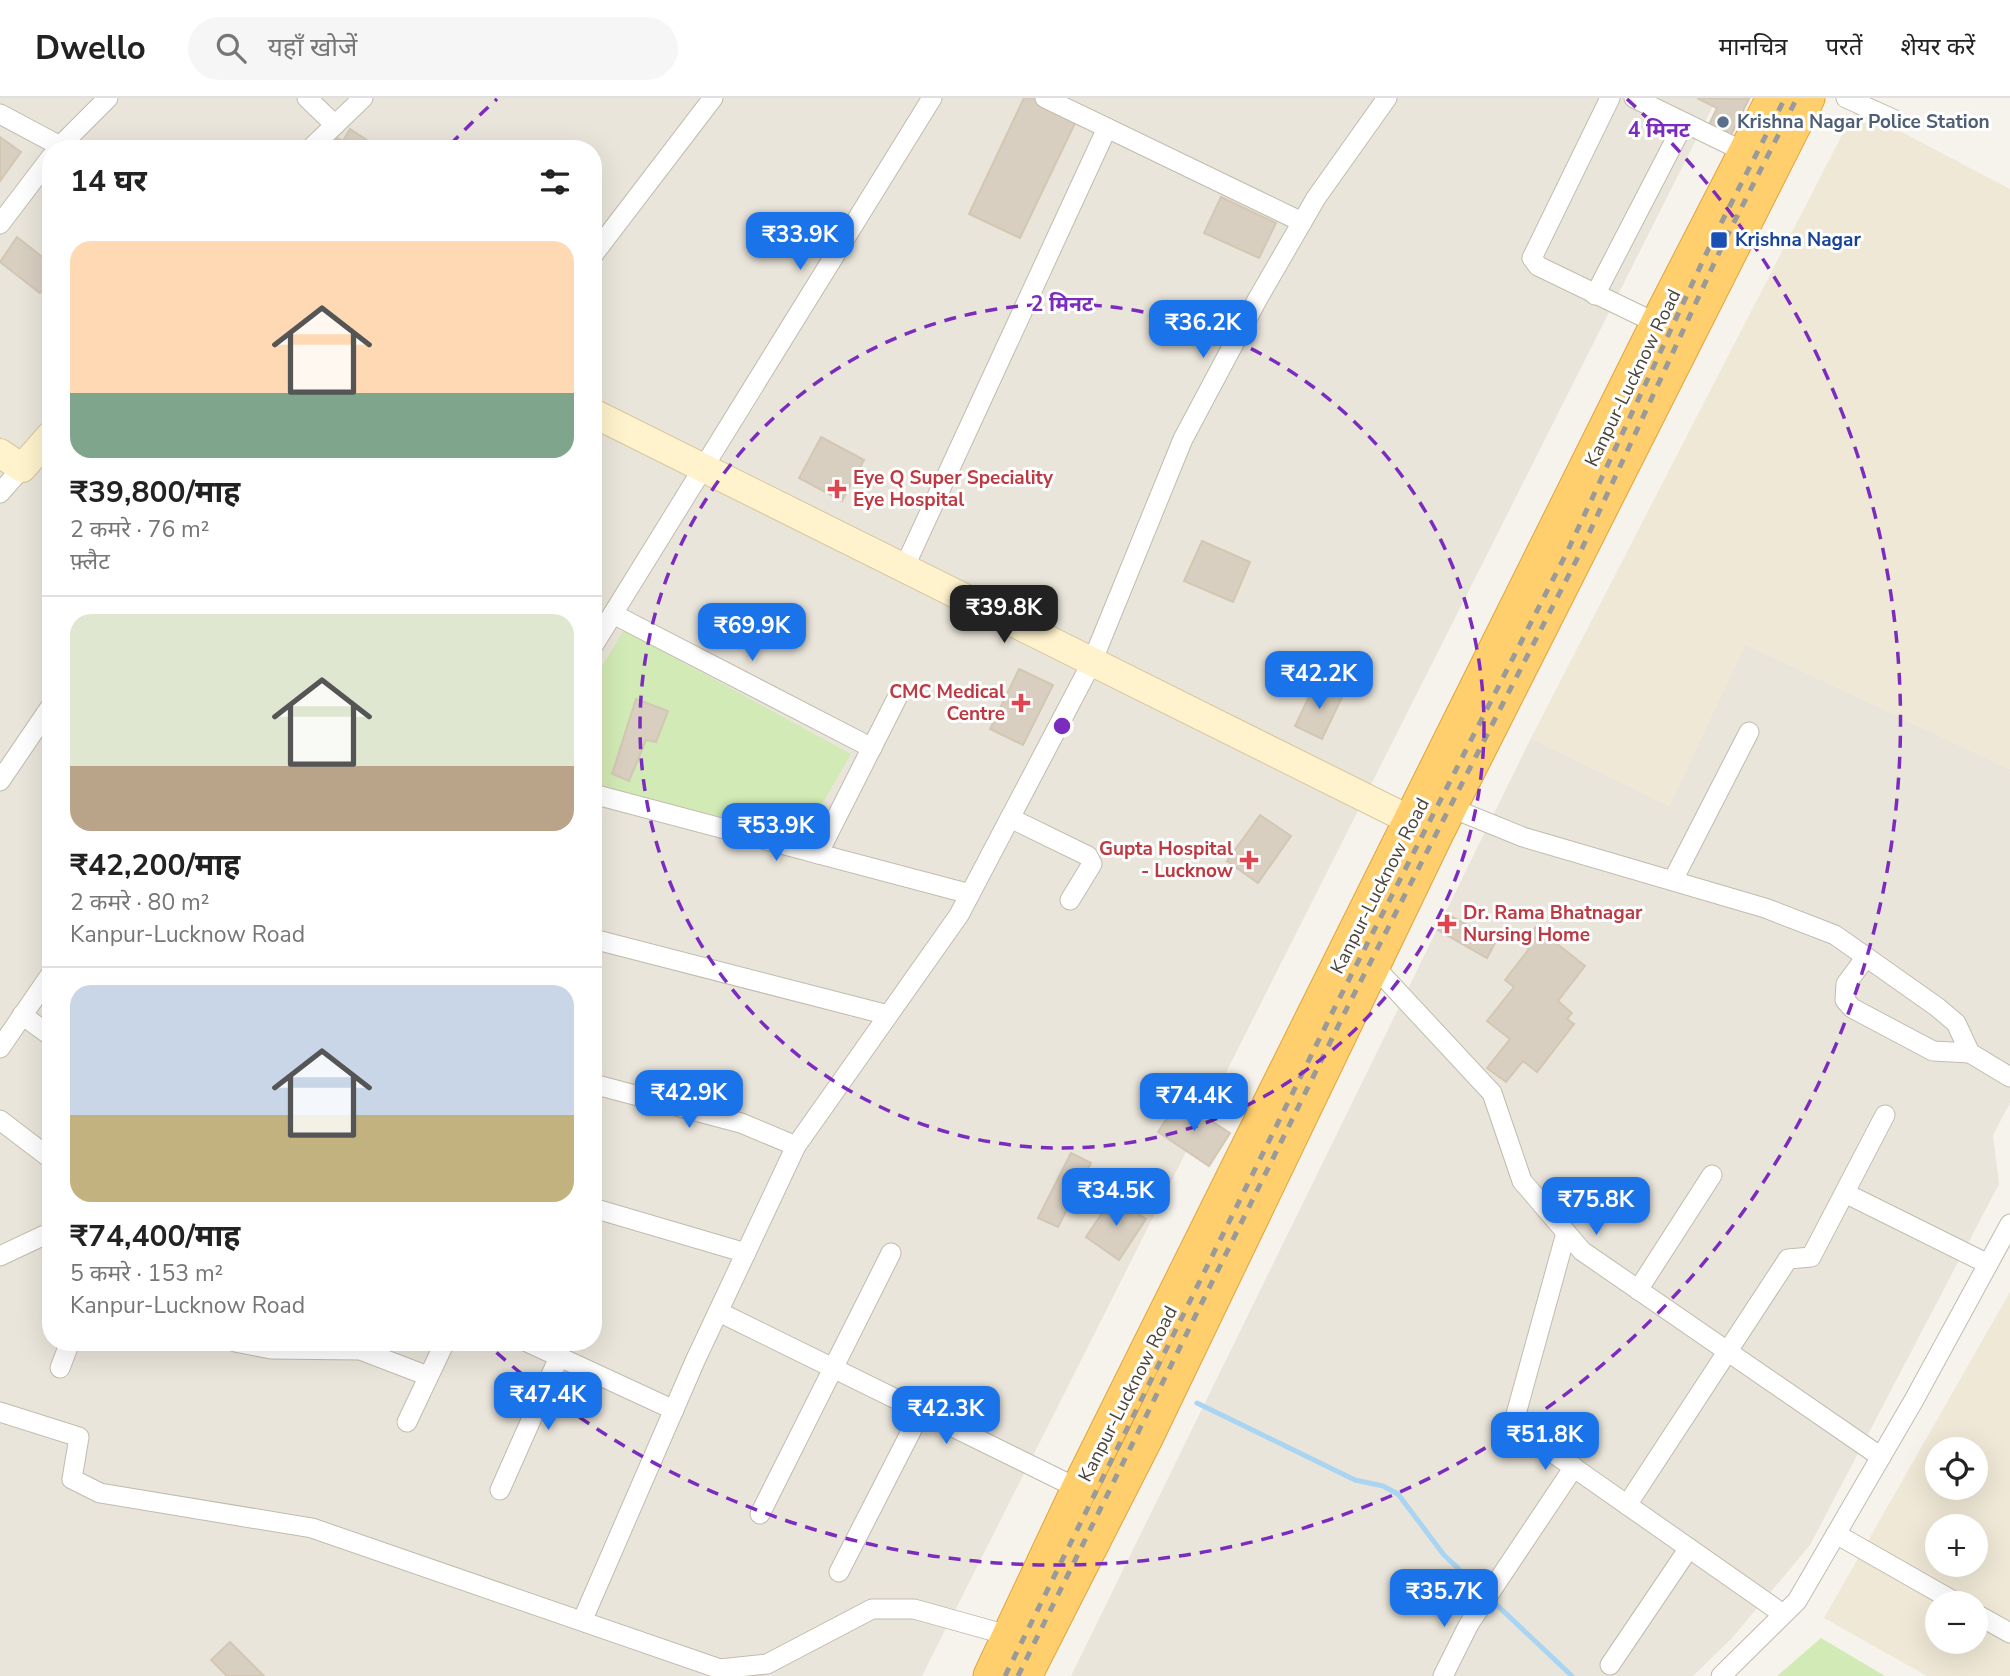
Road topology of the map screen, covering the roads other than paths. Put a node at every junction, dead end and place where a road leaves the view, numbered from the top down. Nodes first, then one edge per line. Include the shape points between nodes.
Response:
1 (108, 98) edge
2 (307, 98) edge
3 (363, 98) edge
4 (713, 98) edge
5 (932, 98) edge
6 (1045, 98) edge
7 (1387, 98) edge
8 (1610, 98) edge
9 (1634, 98) edge
10 (1774, 98) edge
11 (1807, 98) edge
12 (1846, 98) edge
13 (0, 114) edge
14 (1893, 119) dead end
15 (1684, 123) junction
16 (335, 125) junction
17 (1107, 128) junction
18 (67, 140) edge
19 (319, 140) edge
20 (42, 142) edge
21 (1759, 159) junction
22 (42, 169) edge
23 (1302, 222) junction
24 (0, 224) edge
25 (602, 243) edge
26 (1595, 295) junction
27 (1658, 324) junction
28 (602, 418) edge
29 (42, 441) edge
30 (11, 460) edge
31 (703, 468) junction
32 (0, 492) edge
33 (904, 568) junction
34 (613, 614) junction
35 (602, 632) edge
36 (1092, 662) junction
37 (900, 692) dead end
38 (42, 719) edge
39 (1749, 732) dead end
40 (872, 748) junction
41 (0, 781) edge
42 (602, 796) edge
43 (1010, 818) junction
44 (1432, 820) junction
45 (818, 854) junction
46 (1673, 880) junction
47 (970, 894) junction
48 (1070, 900) dead end
49 (602, 941) edge
50 (1866, 957) junction
51 (1372, 964) junction
52 (42, 987) edge
53 (22, 1015) junction
54 (888, 1015) junction
55 (42, 1029) edge
56 (0, 1048) edge
57 (1970, 1053) junction
58 (2010, 1077) edge
59 (602, 1086) edge
60 (1885, 1115) dead end
61 (0, 1119) edge
62 (796, 1146) junction
63 (42, 1152) edge
64 (1712, 1175) dead end
65 (1844, 1193) junction
66 (602, 1211) edge
67 (2010, 1224) edge
68 (1566, 1233) junction
69 (42, 1236) edge
70 (746, 1253) junction
71 (891, 1254) dead end
72 (0, 1256) edge
73 (1988, 1264) junction
74 (1638, 1290) junction
75 (719, 1312) junction
76 (66, 1351) edge
77 (363, 1351) edge
78 (440, 1351) edge
79 (546, 1351) edge
80 (1727, 1351) junction
81 (559, 1357) junction
82 (832, 1366) junction
83 (60, 1368) dead end
84 (428, 1376) junction
85 (674, 1410) junction
86 (0, 1412) edge
87 (921, 1412) junction
88 (407, 1422) dead end
89 (1881, 1457) junction
90 (1574, 1467) junction
91 (1079, 1489) junction
92 (500, 1490) dead end
93 (1627, 1505) junction
94 (760, 1514) dead end
95 (1836, 1534) junction
96 (1689, 1548) junction
97 (839, 1572) dead end
98 (1936, 1591) edge
99 (1783, 1614) junction
100 (583, 1619) junction
101 (1988, 1621) edge
102 (2010, 1633) edge
103 (1011, 1636) junction
104 (1610, 1665) dead end
105 (991, 1676) edge
106 (1024, 1676) edge
107 (1443, 1676) edge
108 (1721, 1676) edge

1 - 18 street
2 - 16 street
3 - 16 street
4 - 25 street
5 - 31 street
6 - 17 street
7 - 23 street
8 - 26 street via 1532,257 1538,266
9 - 15 street
10 - 21 highway, Kanpur-Lucknow Road
11 - 21 highway, Kanpur-Lucknow Road
12 - 14 street
13 - 20 street
15 - 21 street
15 - 26 street
16 - 19 street
17 - 23 street
17 - 33 street
21 - 27 highway, Kanpur-Lucknow Road
21 - 44 highway, Kanpur-Lucknow Road
22 - 24 street
23 - 36 street via 1184,439
26 - 27 street
27 - 44 highway, Kanpur-Lucknow Road
28 - 31 street
29 - 30 street
30 - 32 street
31 - 33 street
31 - 34 street
33 - 36 street
34 - 35 street
34 - 40 street
36 - 43 street
36 - 44 street
37 - 40 street
38 - 41 street
39 - 46 street
40 - 45 street
42 - 45 street
43 - 47 street
43 - 48 street via 1088,856 1092,864
44 - 46 street via 1523,838
44 - 51 highway, Kanpur-Lucknow Road
44 - 91 highway, Kanpur-Lucknow Road
45 - 47 street
46 - 50 street via 1835,935
47 - 54 street
49 - 54 street
50 - 57 street via 1956,1023
50 - 57 street via 1846,984 1845,1000 1852,1008 1933,1051
51 - 68 street via 1492,1093 1522,1181
51 - 106 highway, Kanpur-Lucknow Road via 1145,1438
52 - 53 street
53 - 55 street
53 - 56 street
54 - 62 street
57 - 58 street
59 - 62 street via 741,1123
60 - 65 street
61 - 63 street
62 - 70 street
64 - 74 street
65 - 73 street
65 - 80 street via 1811,1257 1788,1259
66 - 70 street
67 - 73 street
68 - 74 street via 1582,1251
68 - 90 street via 1513,1425
69 - 72 street
70 - 75 street
71 - 82 street
73 - 89 street
74 - 80 street
75 - 82 street
75 - 85 street
76 - 83 street
77 - 84 street
78 - 84 street
79 - 81 street
80 - 89 street
80 - 93 street
81 - 85 street
81 - 92 street
82 - 87 street
82 - 94 street
84 - 88 street
85 - 100 street
86 - 100 street via 79,1437 72,1479 100,1493 313,1528
87 - 91 street
87 - 97 street
89 - 95 street
90 - 93 street
90 - 107 street via 1487,1597
91 - 103 highway, Kanpur-Lucknow Road
93 - 96 street
95 - 98 street
95 - 99 street via 1797,1601
96 - 99 street
96 - 104 street
99 - 108 street
100 - 103 street via 720,1669 767,1664 872,1609 914,1609
101 - 102 street
103 - 105 highway, Kanpur-Lucknow Road

